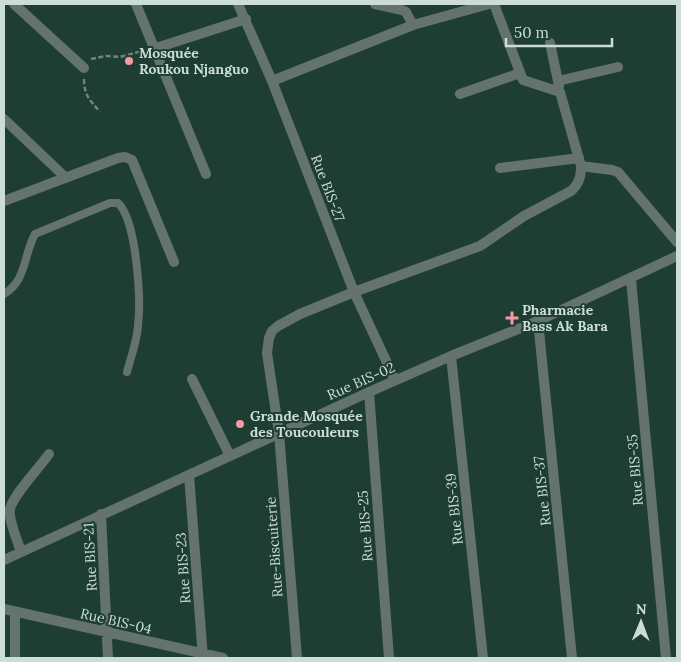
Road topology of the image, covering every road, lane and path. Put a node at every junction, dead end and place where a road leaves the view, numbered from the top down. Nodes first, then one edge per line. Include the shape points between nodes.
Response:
1 (14, 4) edge
2 (136, 4) edge
3 (238, 4) edge
4 (375, 4) edge
5 (489, 4) edge
6 (494, 4) edge
7 (246, 19) junction
8 (413, 25) junction
9 (550, 43) dead end
10 (153, 49) junction
11 (120, 57) dead end
12 (618, 67) dead end
13 (84, 68) dead end
14 (520, 73) junction
15 (272, 81) junction
16 (558, 81) junction
17 (560, 92) junction
18 (460, 94) dead end
19 (4, 119) edge
20 (580, 162) junction
21 (500, 168) dead end
22 (206, 174) dead end
23 (66, 177) junction
24 (4, 201) edge
25 (677, 242) edge
26 (677, 256) edge
27 (174, 262) dead end
28 (631, 279) junction
29 (354, 292) junction
30 (4, 294) edge
31 (538, 321) junction
32 (451, 356) junction
33 (127, 372) dead end
34 (192, 379) dead end
35 (395, 380) junction
36 (369, 392) junction
37 (279, 433) junction
38 (49, 454) dead end
39 (230, 456) junction
40 (189, 475) junction
41 (101, 514) junction
42 (21, 552) junction
43 (4, 560) edge
44 (4, 609) edge
45 (14, 612) junction
46 (108, 633) junction
47 (203, 656) edge
48 (15, 658) edge
49 (108, 658) edge
50 (224, 658) edge
51 (297, 658) edge
52 (389, 658) edge
53 (483, 658) edge
54 (572, 658) edge
55 (666, 658) edge

1 - 13 street
2 - 10 street
3 - 7 street, Rue BIS-27
4 - 8 street via 406,12
5 - 8 street
6 - 14 street
7 - 10 street
7 - 15 street, Rue BIS-27
8 - 15 street
9 - 16 street
10 - 11 path
10 - 22 street
12 - 16 street
14 - 17 street via 525,82
14 - 18 street
15 - 29 street, Rue BIS-27
16 - 17 street
17 - 20 street
19 - 23 street
20 - 21 street
20 - 25 street via 618,172
20 - 29 street via 577,186 480,246
23 - 24 street
23 - 27 street via 118,158 132,160
26 - 28 street, Rue BIS-02
28 - 31 street, Rue BIS-02
28 - 55 street, Rue BIS-35
29 - 35 street, Rue BIS-27
29 - 37 street, Rue-Biscuiterie via 300,314 278,326 268,338 267,352
30 - 33 lane via 20,278 35,234 110,202 118,203 124,209 134,242 139,303 138,328
31 - 32 street, Rue BIS-02
31 - 54 street, Rue BIS-37
32 - 35 street, Rue BIS-02
32 - 53 street, Rue BIS-39
34 - 39 street
35 - 36 street, Rue BIS-02
36 - 37 street, Rue BIS-02
36 - 52 street, Rue BIS-25
37 - 39 street, Rue BIS-02
37 - 51 street, Rue-Biscuiterie
38 - 42 street via 10,509
39 - 40 street, Rue BIS-02
40 - 41 street, Rue BIS-02
40 - 47 street, Rue BIS-23
41 - 42 street, Rue BIS-02
41 - 46 street, Rue BIS-21
42 - 43 street, Rue BIS-02
44 - 45 street, Rue BIS-04
45 - 46 street, Rue BIS-04
45 - 48 street
46 - 47 street, Rue BIS-04
46 - 49 street, Rue BIS-21
47 - 50 street, Rue BIS-04

